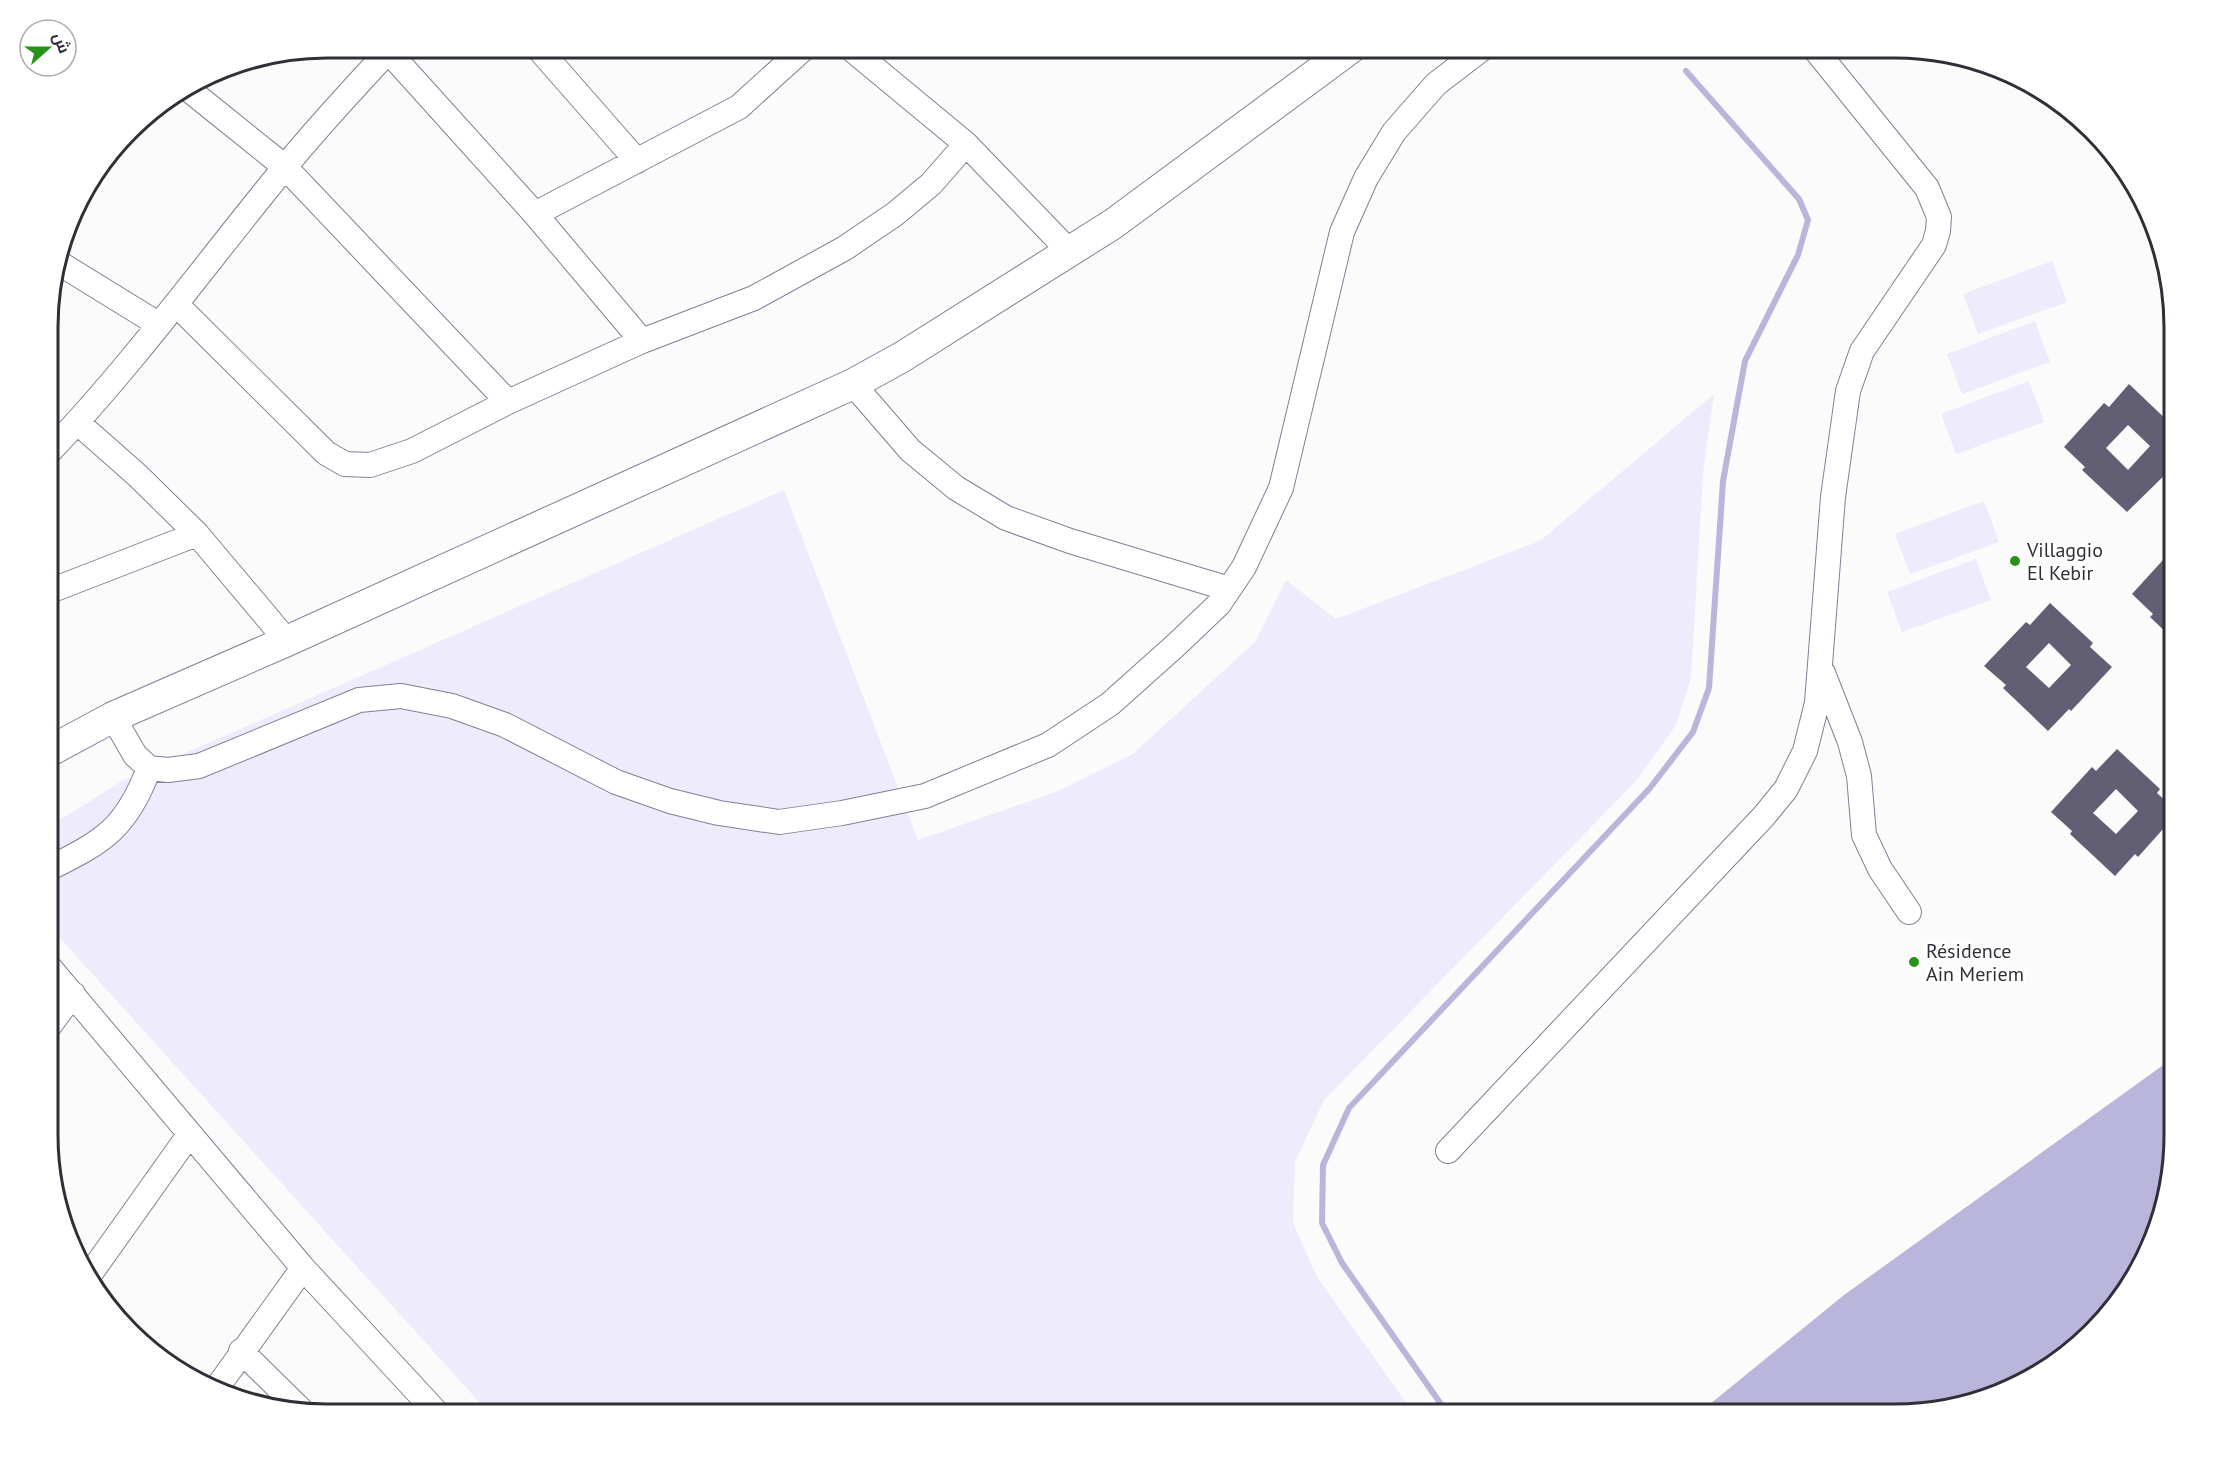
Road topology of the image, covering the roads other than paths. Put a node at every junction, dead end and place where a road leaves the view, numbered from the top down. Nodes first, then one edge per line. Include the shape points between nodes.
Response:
1 (382, 58) edge
2 (397, 58) edge
3 (547, 58) edge
4 (793, 58) edge
5 (862, 58) edge
6 (1337, 58) edge
7 (1470, 58) edge
8 (1822, 58) edge
9 (194, 95) edge
10 (966, 144) junction
11 (637, 161) junction
12 (285, 167) junction
13 (535, 214) junction
14 (1070, 251) junction
15 (66, 267) edge
16 (176, 304) junction
17 (158, 324) junction
18 (642, 341) junction
19 (853, 384) junction
20 (508, 402) junction
21 (78, 423) junction
22 (58, 443) edge
23 (197, 534) junction
24 (58, 588) edge
25 (1229, 589) junction
26 (287, 641) junction
27 (1820, 665) junction
28 (113, 717) junction
29 (58, 747) edge
30 (149, 768) junction
31 (58, 864) edge
32 (1909, 912) dead end
33 (58, 977) edge
34 (73, 993) junction
35 (58, 1014) edge
36 (189, 1135) junction
37 (1449, 1151) dead end
38 (94, 1268) edge
39 (303, 1268) junction
40 (241, 1351) junction
41 (221, 1381) edge
42 (292, 1401) edge
43 (429, 1404) edge

1 - 12 street
2 - 13 street
3 - 11 street
4 - 11 street via 739,107
5 - 10 street
6 - 14 main road via 1113,224
7 - 25 street via 1436,84 1394,132 1366,178 1342,232 1281,488 1244,567
8 - 27 street via 1927,188 1939,217 1934,245 1862,351 1848,391 1833,497
9 - 12 street
10 - 14 street
10 - 18 street via 931,184 845,248 754,298
11 - 13 street
12 - 16 street
12 - 20 street
13 - 18 street
14 - 19 main road
15 - 17 street
16 - 17 street
16 - 20 street via 326,453 345,464 370,465 412,451
17 - 21 street
18 - 20 street
19 - 25 street via 910,450 956,489 1006,518
19 - 26 main road
21 - 22 street
21 - 23 street
23 - 24 street
23 - 26 street
25 - 30 street via 1219,604 1110,704 1048,745 925,796 842,813 779,822 670,801 616,782 505,725 452,706 401,696 359,700 199,766
26 - 28 main road
27 - 32 street via 1860,776 1864,836 1880,869
27 - 37 street via 1817,703 1805,751 1786,789
28 - 29 main road
28 - 30 street via 135,755
30 - 31 street via 137,800 110,835
33 - 34 street
34 - 35 street
34 - 36 street
36 - 38 street
36 - 39 street
39 - 40 street
39 - 43 street
40 - 41 street
40 - 42 street

